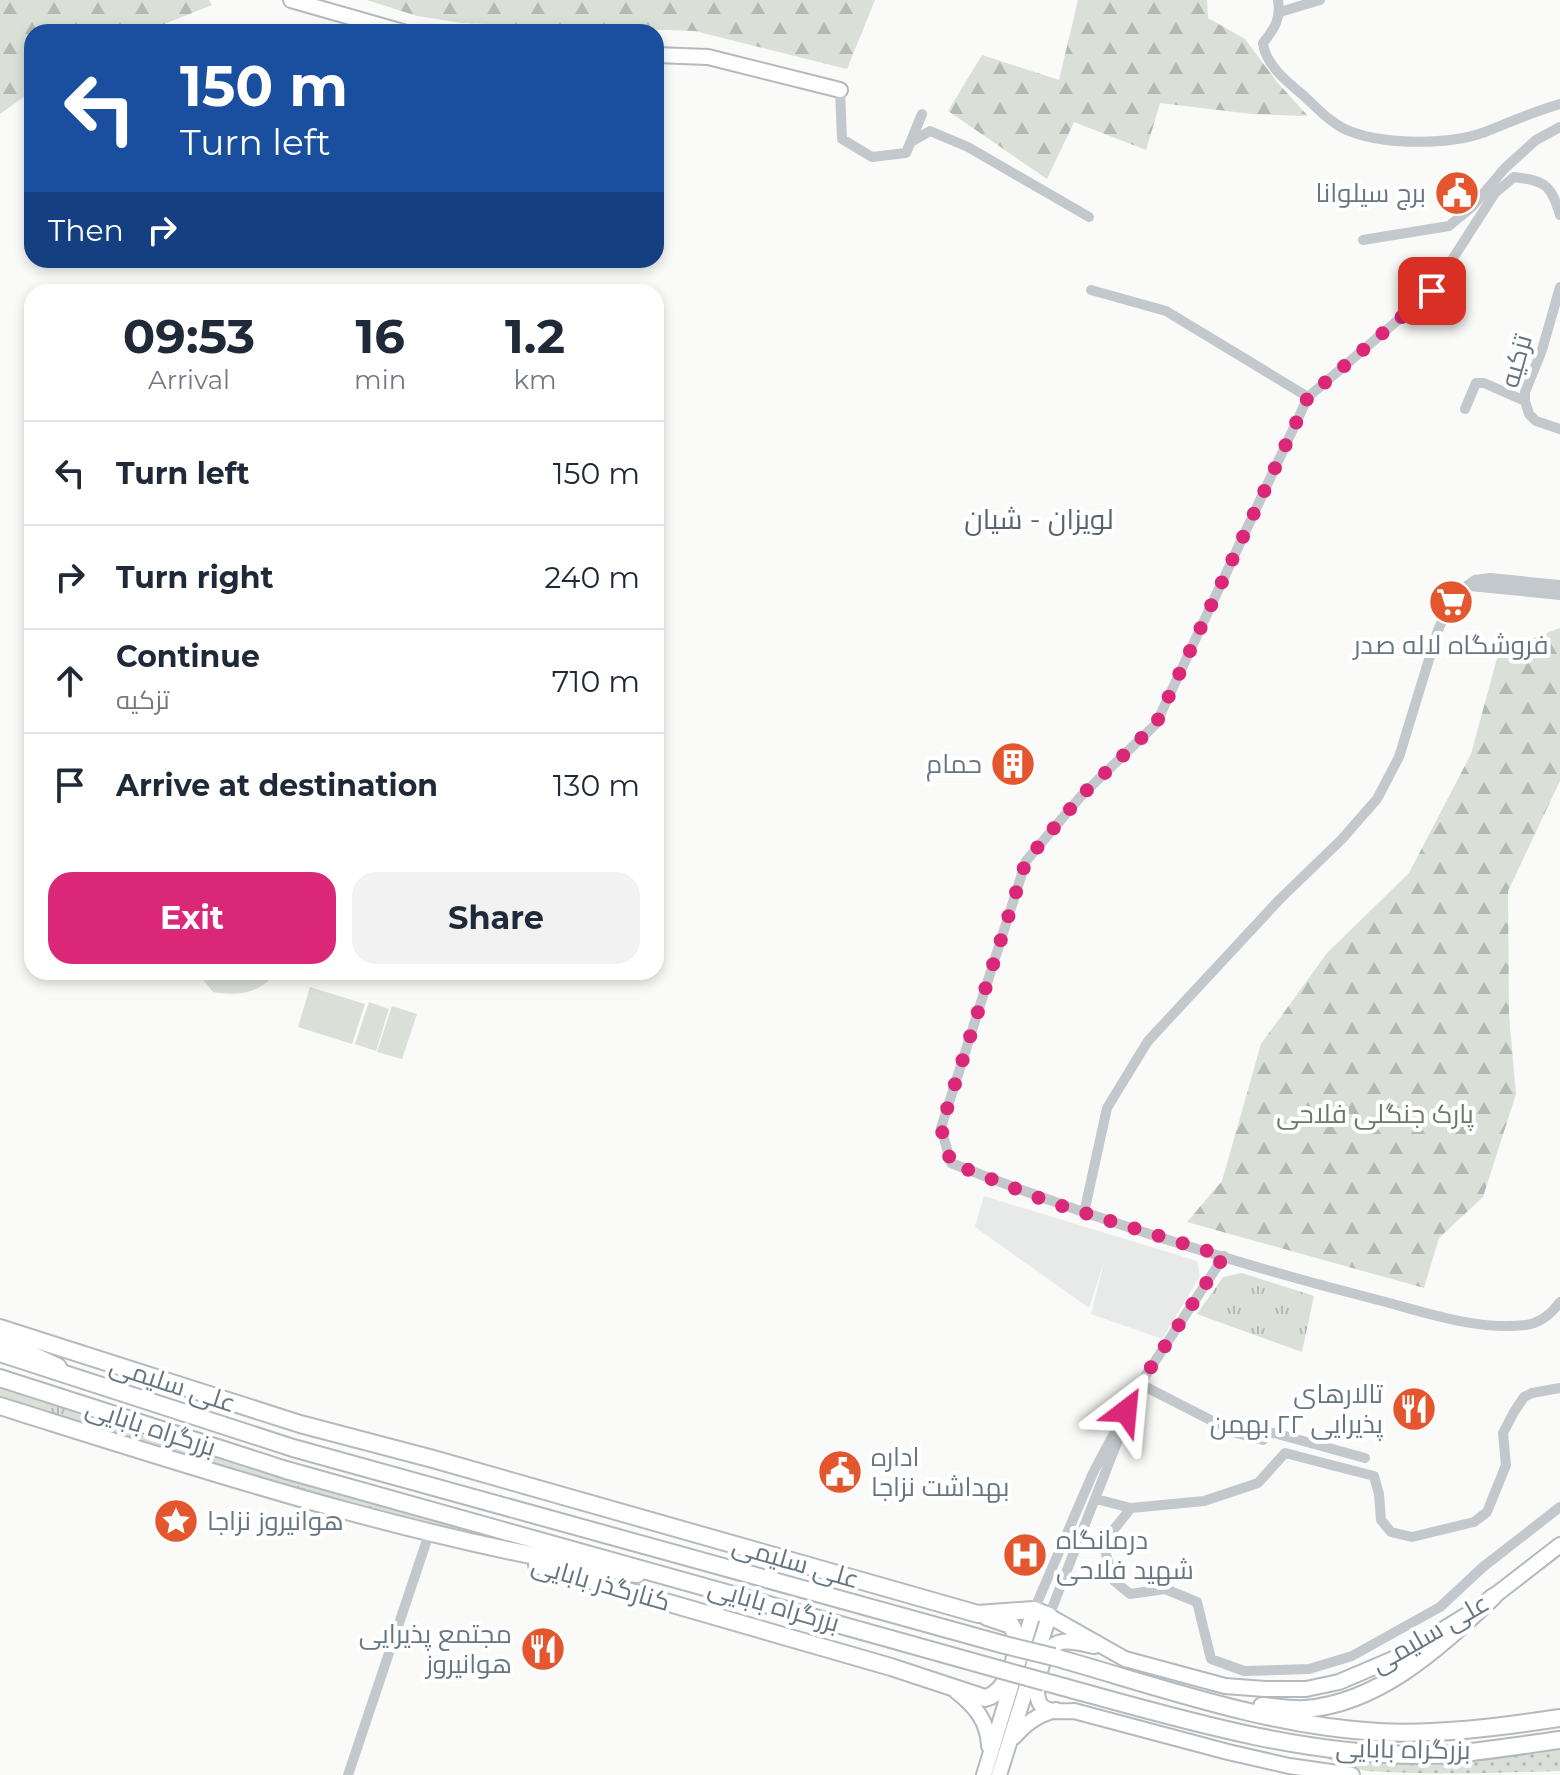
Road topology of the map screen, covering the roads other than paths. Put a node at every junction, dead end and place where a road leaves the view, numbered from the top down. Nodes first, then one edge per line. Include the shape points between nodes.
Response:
1 (291, 0) edge
2 (1320, 0) edge
3 (1279, 6) edge
4 (375, 24) edge
5 (664, 55) edge
6 (840, 90) joint
7 (1560, 104) edge
8 (922, 114) dead end
9 (1560, 127) edge
10 (911, 142) junction
11 (1560, 215) edge
12 (1089, 217) dead end
13 (1363, 240) dead end
14 (1560, 287) edge
15 (1091, 290) dead end
16 (1308, 397) junction
17 (1525, 401) junction
18 (1465, 409) dead end
19 (1560, 429) edge
20 (1560, 585) edge
21 (1470, 586) junction
22 (1560, 595) edge
23 (1084, 1213) junction
24 (1224, 1256) junction
25 (1560, 1302) edge
26 (0, 1328) edge
27 (0, 1340) edge
28 (0, 1353) edge
29 (0, 1378) edge
30 (81, 1379) junction
31 (1140, 1384) junction
32 (1560, 1388) edge
33 (0, 1406) edge
34 (1365, 1458) dead end
35 (1096, 1499) junction
36 (1560, 1507) edge
37 (1131, 1508) junction
38 (429, 1534) junction
39 (1560, 1545) edge
40 (694, 1582) junction
41 (1493, 1597) junction
42 (1042, 1613) junction
43 (978, 1614) junction
44 (1102, 1647) junction
45 (956, 1690) junction
46 (1208, 1701) junction
47 (1056, 1710) junction
48 (1559, 1711) edge
49 (1560, 1740) edge
50 (1009, 1743) junction
51 (990, 1756) junction
52 (348, 1775) edge
53 (984, 1775) edge
54 (999, 1775) edge
55 (1352, 1775) edge

1 - 4 main road
2 - 3 street
3 - 7 street via 1277,27 1263,43 1264,51 1283,79 1351,132 1405,141 1454,141
5 - 6 main road via 708,57
6 - 10 street via 842,139 872,157 906,153
8 - 10 street
9 - 13 street via 1536,140 1449,226
10 - 12 street via 930,131 968,147
11 - 16 street via 1553,192 1537,180 1514,177 1495,193 1432,291
14 - 17 street, تزکیه
15 - 16 street via 1166,311
16 - 23 street via 1156,724 1082,795 1026,861 941,1128 951,1163
17 - 18 street via 1476,383
17 - 19 street, تزکیه via 1536,421
20 - 21 street via 1490,578
21 - 22 street
21 - 23 street via 1454,595 1438,630 1399,757 1377,799 1148,1041 1123,1081 1107,1108
23 - 24 street
24 - 25 street via 1471,1323 1528,1325 1550,1315
24 - 31 street
26 - 43 main road, علی سلیمی via 300,1424
27 - 30 main road
28 - 30 main road, بزرگراه بابایی
29 - 40 main road, بزرگراه بابایی via 286,1470
30 - 46 main road, بزرگراه بابایی, bridge via 293,1448
31 - 34 street via 1236,1433 1263,1440 1274,1433
31 - 35 street
31 - 42 street via 1093,1473
32 - 37 street via 1524,1397 1514,1412 1503,1433 1506,1465 1487,1512 1474,1522 1438,1533 1412,1537 1391,1532 1381,1520 1374,1476 1285,1453 1258,1483 1204,1501
33 - 38 main road
35 - 37 street
35 - 42 street
36 - 37 street via 1440,1607 1352,1656 1309,1669 1244,1671 1211,1659 1197,1602 1165,1589 1130,1594 1113,1580 1103,1543
38 - 40 main road
38 - 45 main road, کنارگذر بابایی
38 - 52 street
39 - 41 main road, علی سلیمی
40 - 49 main road, بزرگراه بابایی, bridge via 1202,1724 1321,1748 1421,1755
41 - 44 main road, علی سلیمی via 1400,1656 1339,1682 1306,1689 1225,1686 1125,1659
41 - 46 main road via 1395,1678 1369,1692 1304,1709
42 - 43 main road, علی سلیمی
42 - 44 main road, علی سلیمی
42 - 50 main road
42 - 51 main road
43 - 45 main road, کنارگذر بابایی via 1005,1621 1015,1631 1013,1662 993,1696
44 - 47 main road via 1063,1641 1050,1648 1035,1693 1042,1706
45 - 51 main road via 984,1721
46 - 48 main road, بزرگراه بابایی via 1323,1727 1378,1732 1462,1729
47 - 50 main road via 1025,1725
47 - 55 main road via 1289,1766
50 - 54 main road
51 - 53 main road

